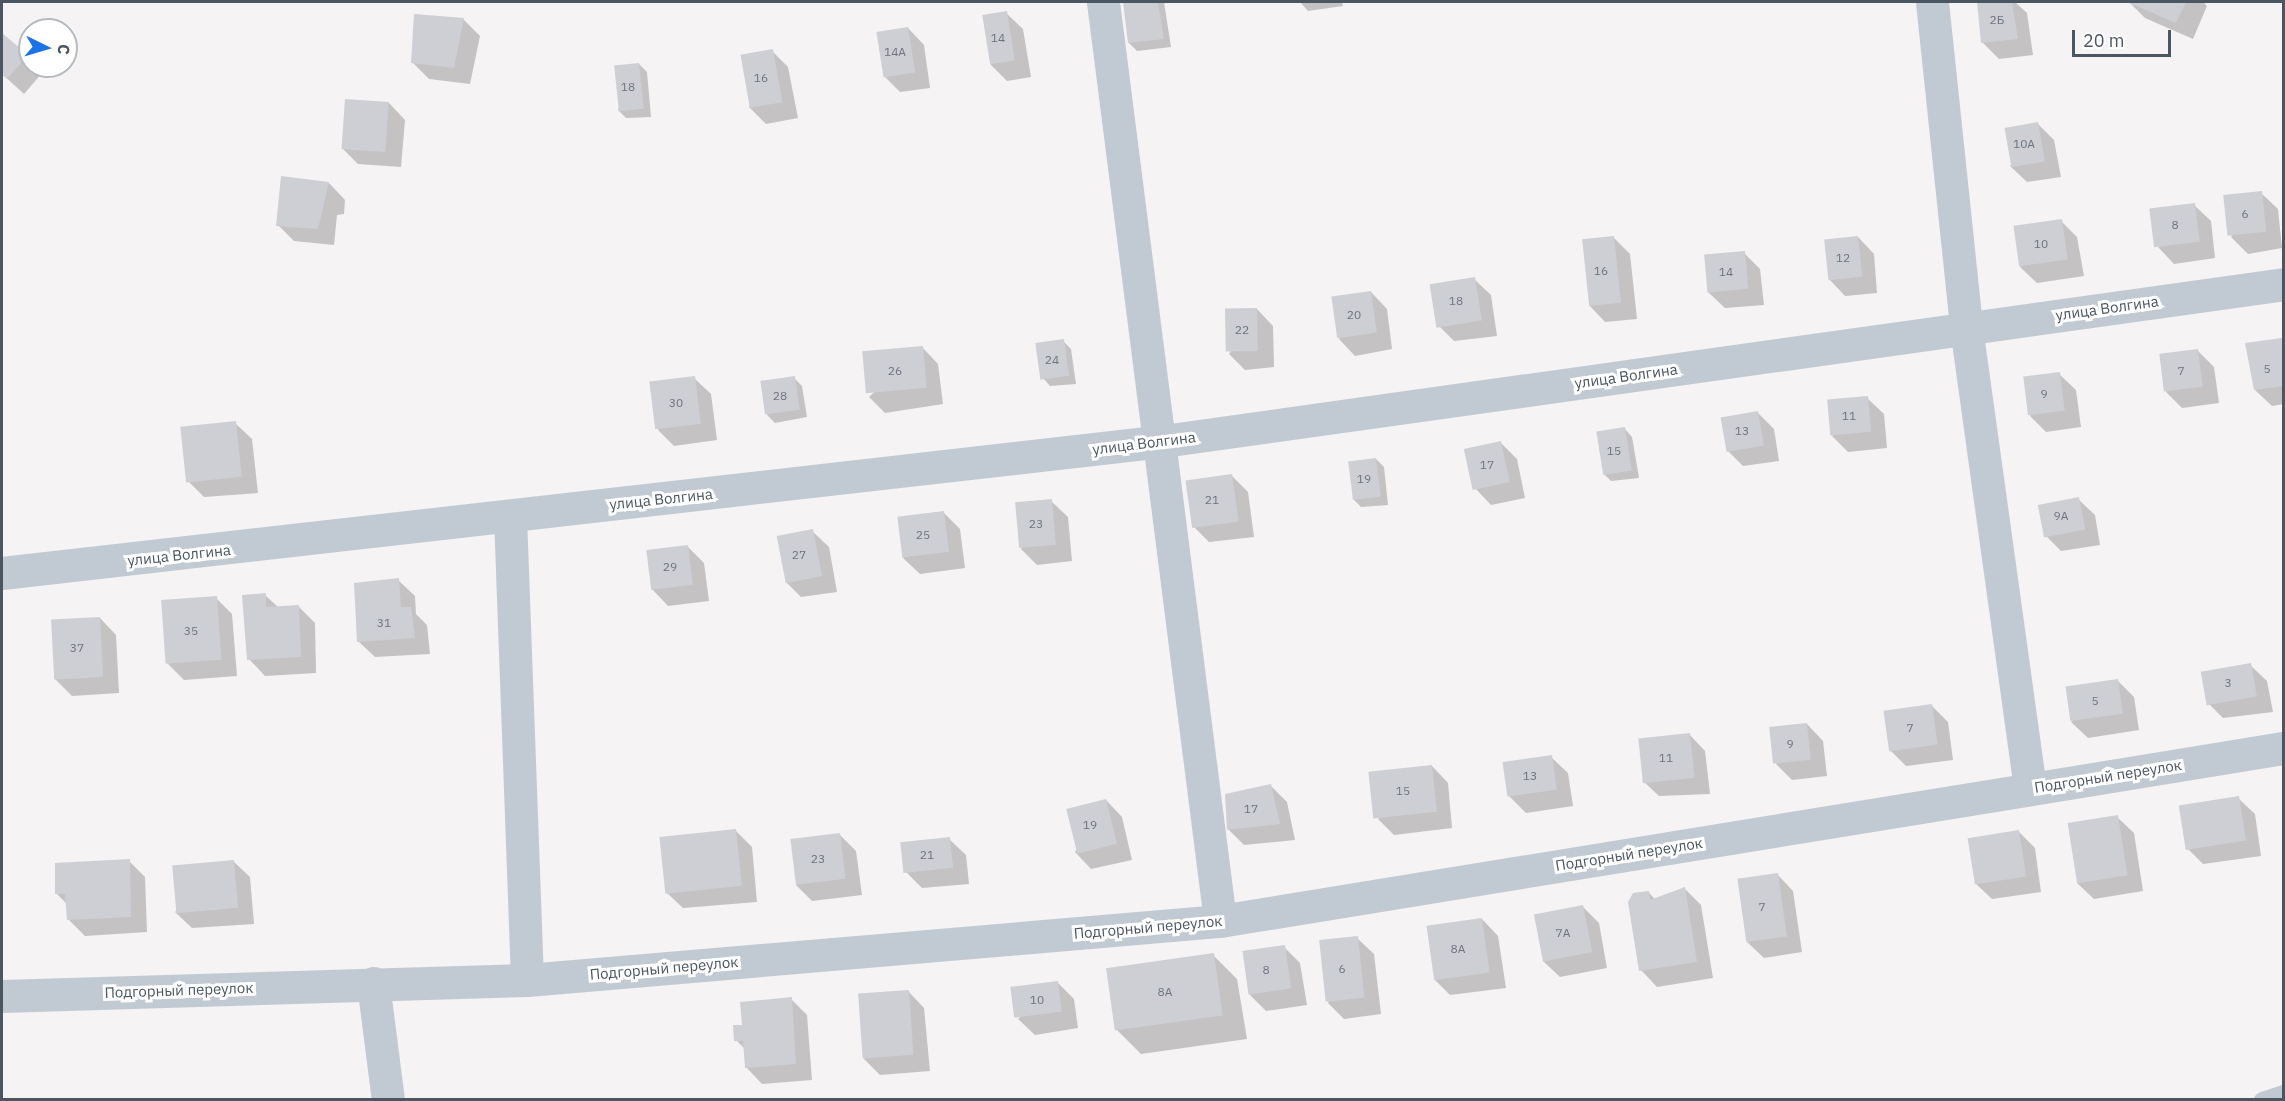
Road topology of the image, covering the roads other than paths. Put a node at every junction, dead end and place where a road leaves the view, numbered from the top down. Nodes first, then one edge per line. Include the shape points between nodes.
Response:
1 (1103, 2) edge
2 (1932, 2) edge
3 (2283, 284) edge
4 (1966, 327) junction
5 (1156, 442) junction
6 (510, 516) junction
7 (2, 573) edge
8 (2283, 748) edge
9 (2030, 788) junction
10 (1220, 921) junction
11 (527, 980) junction
12 (373, 983) junction
13 (2, 996) edge
14 (2283, 1093) edge
15 (388, 1100) edge
16 (2262, 1100) edge

1 - 5 street
2 - 4 street
3 - 4 street, улица Волгина
4 - 5 street, улица Волгина
4 - 9 street
5 - 6 street, улица Волгина
5 - 10 street
6 - 7 street, улица Волгина
6 - 11 street
8 - 9 street, Подгорный переулок
9 - 10 street, Подгорный переулок
10 - 11 street, Подгорный переулок
11 - 12 street, Подгорный переулок
12 - 13 street, Подгорный переулок
12 - 15 street
14 - 16 lane

